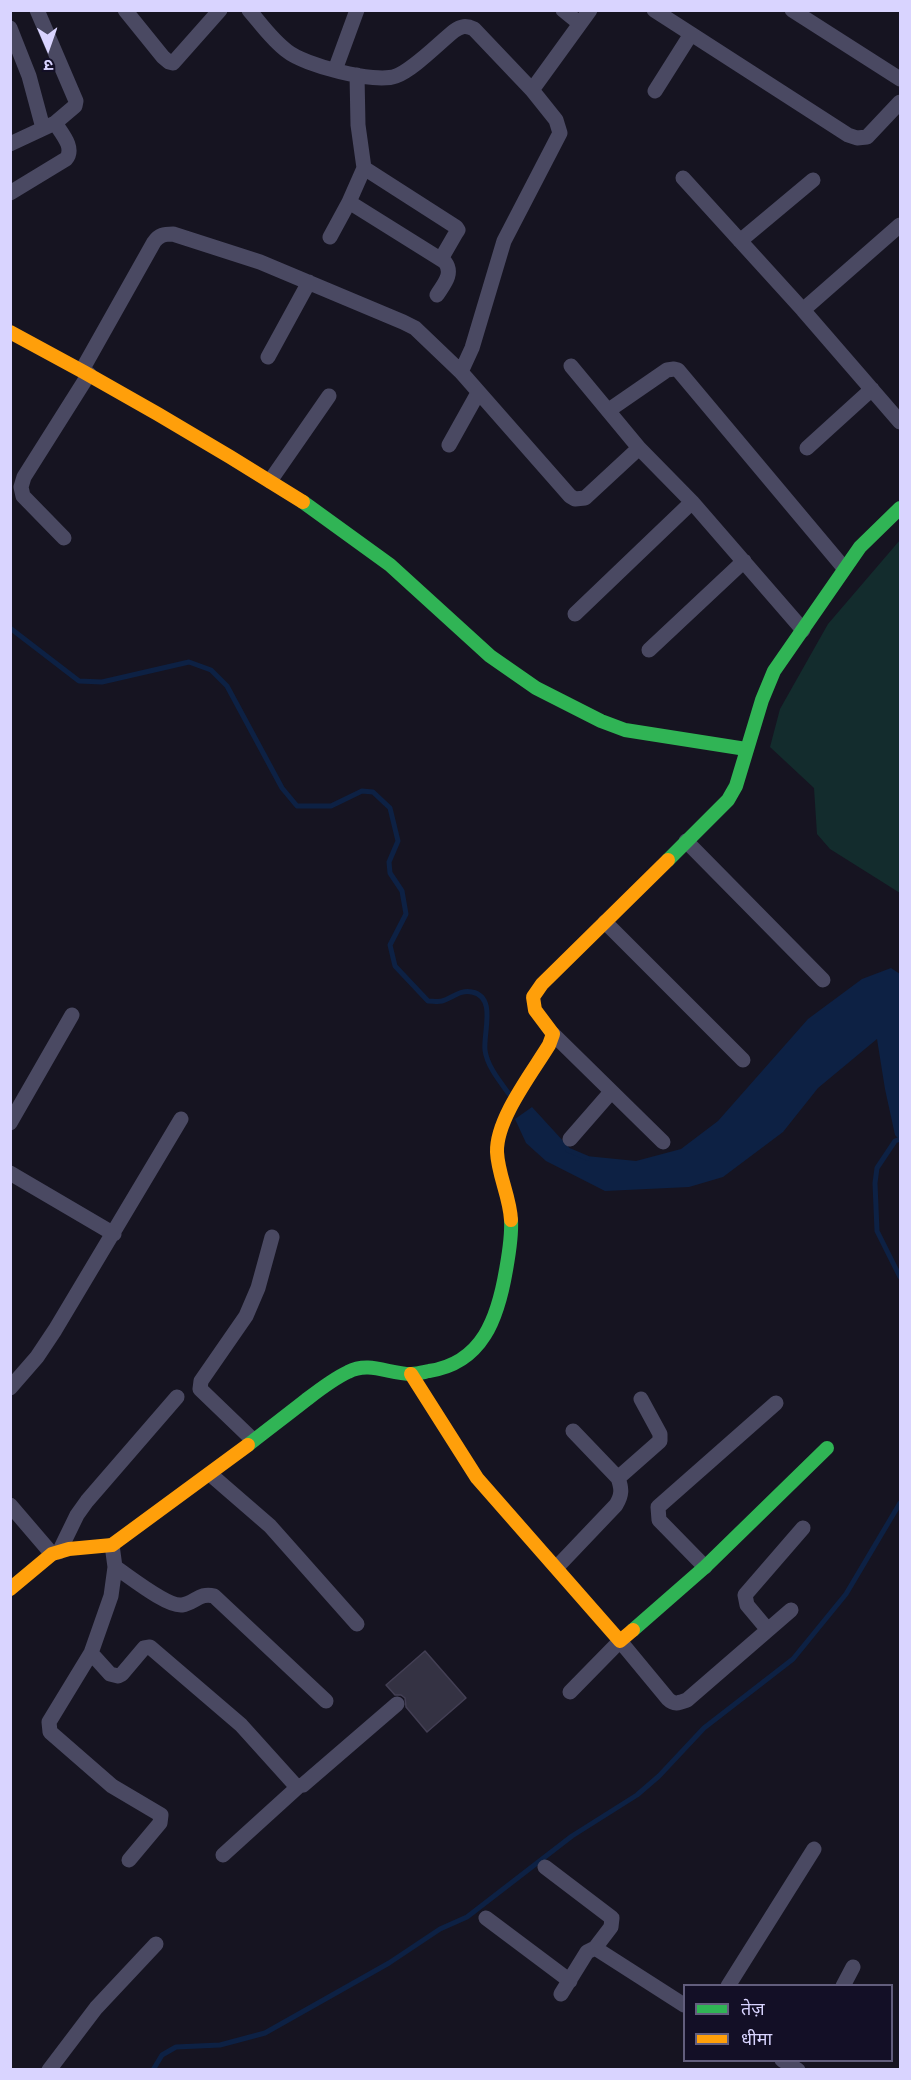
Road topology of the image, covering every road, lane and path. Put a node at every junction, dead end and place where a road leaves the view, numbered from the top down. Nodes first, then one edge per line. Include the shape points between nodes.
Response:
1 (37, 10) edge
2 (125, 10) edge
3 (220, 10) edge
4 (249, 10) edge
5 (357, 10) edge
6 (563, 10) edge
7 (590, 10) edge
8 (654, 10) edge
9 (792, 10) edge
10 (579, 23) junction
11 (10, 28) edge
12 (691, 34) junction
13 (336, 70) junction
14 (357, 75) junction
15 (900, 79) edge
16 (532, 90) junction
17 (655, 91) dead end
18 (900, 102) edge
19 (49, 126) junction
20 (10, 144) edge
21 (364, 168) junction
22 (683, 178) dead end
23 (813, 180) dead end
24 (10, 193) edge
25 (349, 202) junction
26 (900, 225) edge
27 (330, 237) dead end
28 (740, 241) junction
29 (441, 259) junction
30 (309, 282) junction
31 (437, 295) dead end
32 (803, 310) junction
33 (10, 332) edge
34 (268, 357) dead end
35 (571, 366) dead end
36 (85, 372) junction
37 (461, 372) junction
38 (872, 388) junction
39 (478, 393) junction
40 (329, 396) dead end
41 (609, 410) junction
42 (900, 422) edge
43 (449, 445) dead end
44 (639, 448) junction
45 (807, 448) dead end
46 (270, 481) junction
47 (692, 502) junction
48 (900, 507) edge
49 (64, 538) dead end
50 (744, 561) junction
51 (844, 568) junction
52 (575, 614) dead end
53 (803, 630) junction
54 (649, 650) dead end
55 (746, 749) junction
56 (686, 841) junction
57 (605, 922) junction
58 (823, 980) dead end
59 (72, 1015) dead end
60 (553, 1034) junction
61 (743, 1060) dead end
62 (611, 1092) junction
63 (181, 1119) dead end
64 (10, 1123) edge
65 (570, 1140) dead end
66 (663, 1142) dead end
67 (10, 1173) edge
68 (114, 1234) junction
69 (272, 1237) dead end
70 (411, 1374) junction
71 (10, 1388) edge
72 (177, 1397) dead end
73 (641, 1400) dead end
74 (776, 1404) dead end
75 (573, 1431) dead end
76 (253, 1440) junction
77 (827, 1448) dead end
78 (210, 1474) junction
79 (618, 1478) junction
80 (10, 1505) edge
81 (803, 1528) dead end
82 (112, 1545) junction
83 (55, 1553) junction
84 (115, 1567) junction
85 (557, 1567) junction
86 (705, 1567) junction
87 (10, 1589) edge
88 (791, 1610) dead end
89 (357, 1624) dead end
90 (768, 1630) junction
91 (620, 1641) junction
92 (91, 1653) junction
93 (570, 1692) dead end
94 (326, 1701) dead end
95 (397, 1704) dead end
96 (299, 1786) junction
97 (814, 1849) dead end
98 (223, 1855) dead end
99 (129, 1860) dead end
100 (545, 1867) dead end
101 (486, 1918) dead end
102 (156, 1944) dead end
103 (596, 1948) junction
104 (853, 1967) dead end
105 (729, 1984) edge
106 (844, 1984) edge
107 (683, 2004) edge
108 (784, 2062) edge
109 (798, 2069) edge
110 (49, 2070) edge

1 - 19 street via 76,101
2 - 3 street via 163,57 173,63
4 - 13 street via 287,52
5 - 13 street
6 - 10 street
7 - 10 street
8 - 12 street
9 - 15 street
10 - 16 street
11 - 19 street
12 - 17 street
12 - 18 street via 857,138 867,137
13 - 14 street
14 - 16 street via 398,76 461,26 468,26
14 - 21 street
16 - 37 street via 556,120 560,133 504,241
19 - 20 street
19 - 24 street via 71,150 70,155
21 - 25 street
21 - 29 street via 456,227 458,230
22 - 28 street
23 - 28 street
25 - 27 street
25 - 29 street
26 - 32 street
28 - 32 street
29 - 31 street via 450,271
30 - 34 street
30 - 36 street via 242,255 173,234 158,236
30 - 37 street via 416,328
32 - 38 street
33 - 36 street
35 - 41 street
36 - 46 street
36 - 49 street via 21,487 23,496
37 - 39 street
38 - 42 street
38 - 45 street
39 - 43 street
39 - 44 street via 575,499 585,498
40 - 46 street
41 - 44 street
41 - 51 street via 667,370 678,370
44 - 47 street
46 - 55 street via 390,565 490,656 537,688 625,730
47 - 50 street
47 - 52 street
48 - 51 street
50 - 53 street
50 - 54 street
51 - 53 street
53 - 55 street via 768,683
55 - 56 street via 728,800
56 - 57 street
56 - 58 street
57 - 60 street via 533,997 535,1010
57 - 61 street
59 - 64 street
60 - 62 street
60 - 70 street via 498,1136 497,1155 512,1233 496,1312 476,1347 462,1361 443,1369
62 - 65 street
62 - 66 street
63 - 68 street
67 - 68 street
68 - 71 street via 37,1357
69 - 76 street via 246,1316 200,1389
70 - 76 street via 365,1367 349,1371
70 - 85 street via 472,1471
72 - 83 street via 94,1492
73 - 79 street via 660,1441
74 - 86 street via 658,1508 658,1520
75 - 79 street
76 - 78 street
77 - 86 street
78 - 82 street
78 - 89 street via 276,1533
79 - 85 street via 621,1496 616,1505
80 - 83 street
81 - 90 street via 745,1596 747,1605
82 - 83 street
82 - 84 street
83 - 87 street
84 - 92 street via 111,1596
84 - 94 street via 173,1604 185,1605 201,1595 214,1596
85 - 91 street
86 - 91 street
88 - 90 street
90 - 91 street via 687,1700 678,1703 668,1699
91 - 93 street
92 - 96 street via 110,1674 118,1676 144,1648 150,1647 241,1725
92 - 99 street via 48,1726 104,1780 160,1815 160,1823
95 - 96 street
96 - 98 street
97 - 105 street
100 - 103 street via 612,1918 611,1927
101 - 103 street via 566,1987 587,1952
102 - 110 street via 96,2008
103 - 107 street
104 - 106 street
108 - 109 street

